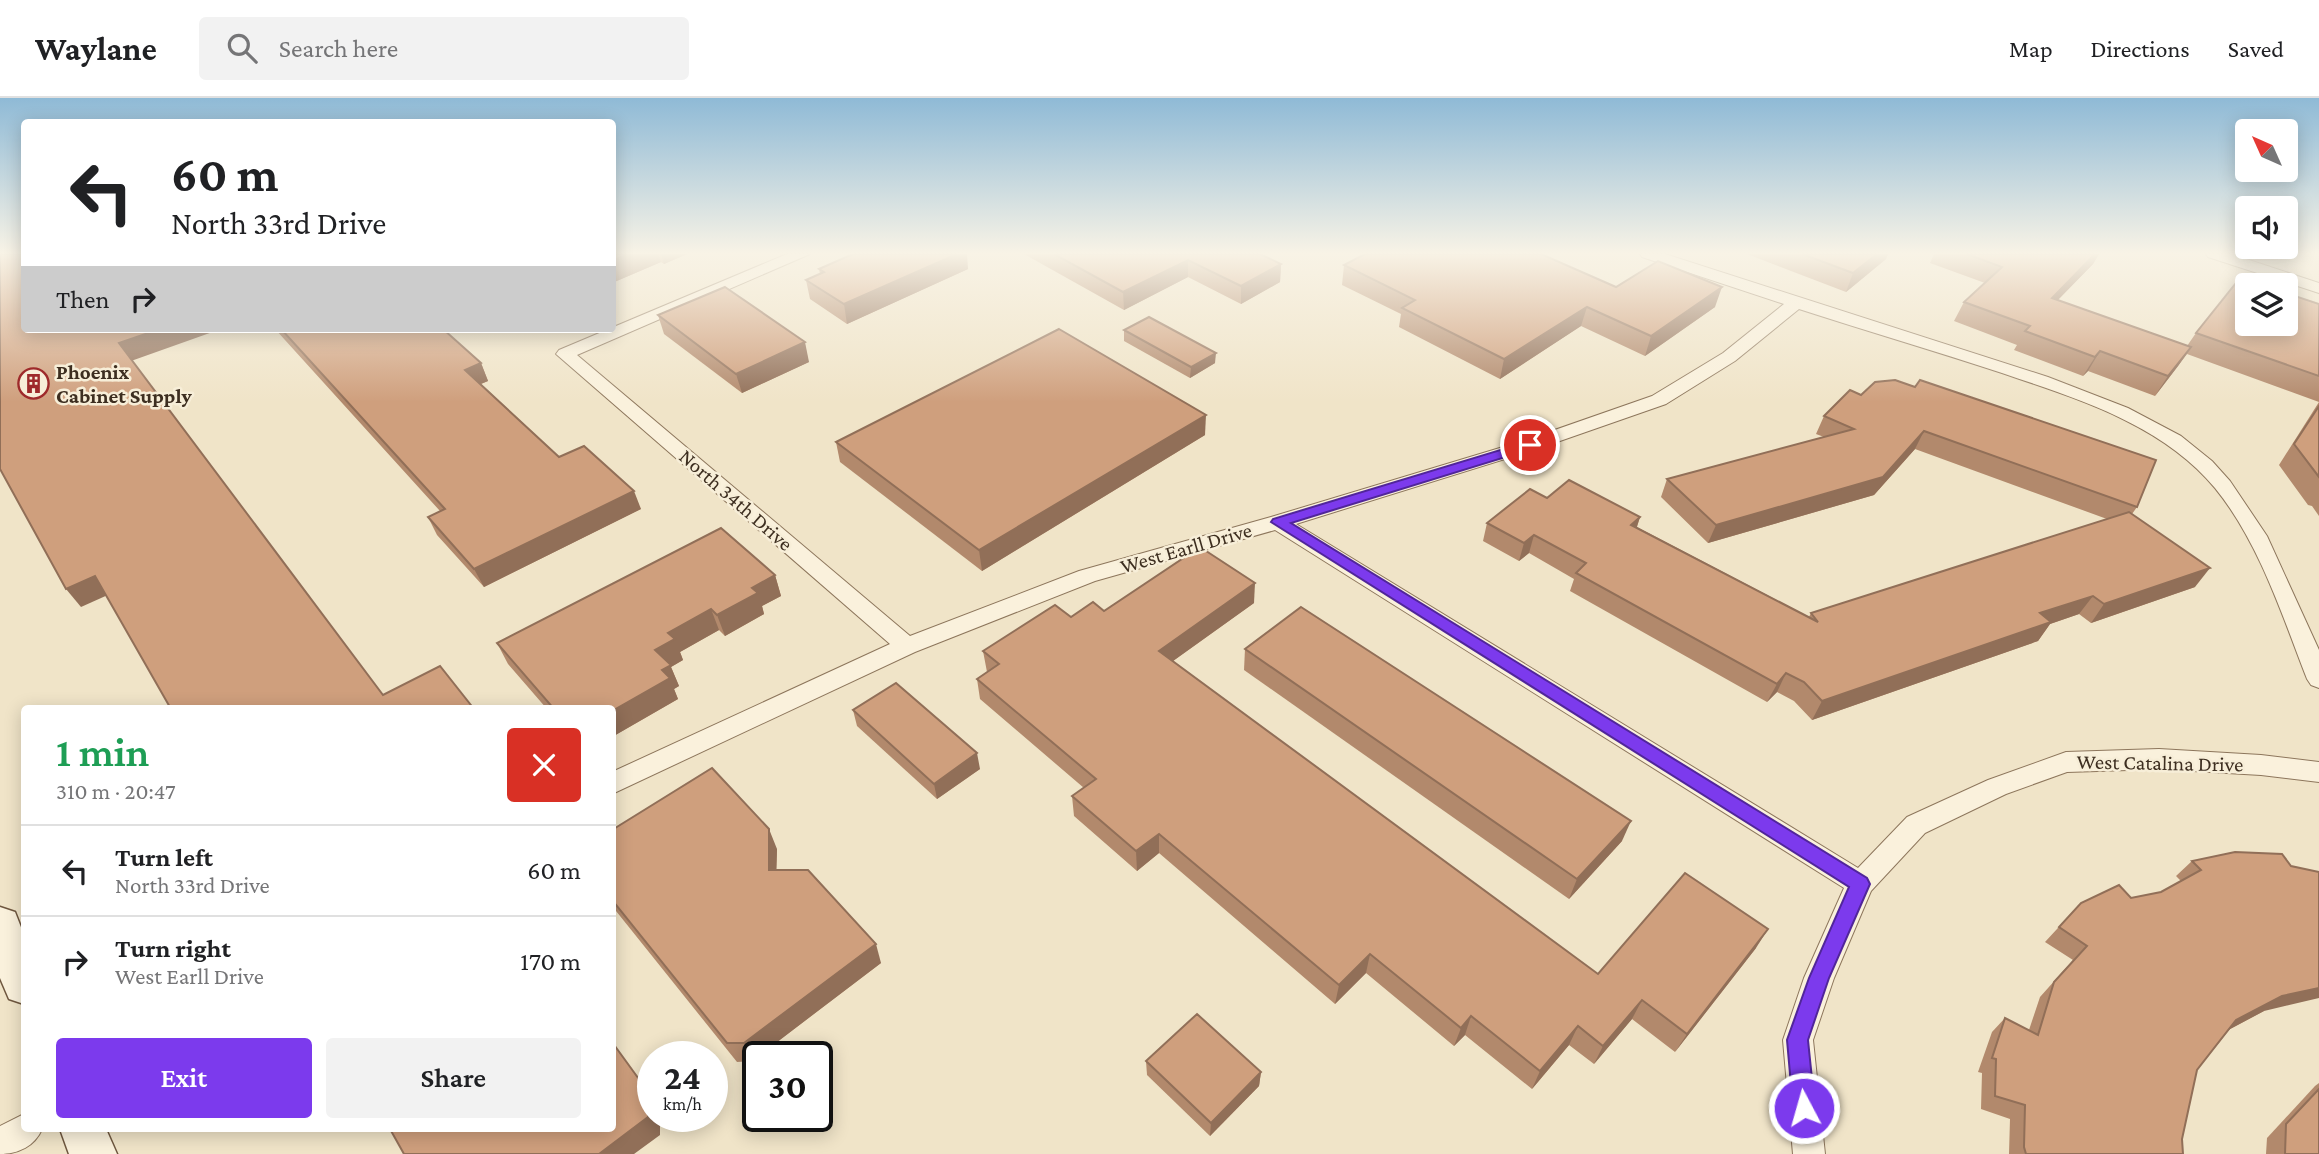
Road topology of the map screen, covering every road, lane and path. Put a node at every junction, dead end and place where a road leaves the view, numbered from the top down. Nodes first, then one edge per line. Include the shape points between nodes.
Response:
1 (685, 303) edge
2 (1796, 303) joint
3 (616, 332) edge
4 (615, 333) edge
5 (1278, 522) junction
6 (907, 646) junction
7 (2319, 679) edge
8 (2319, 772) edge
9 (616, 782) edge
10 (1860, 884) junction
11 (0, 925) edge
12 (21, 978) edge
13 (21, 1132) edge
14 (84, 1132) edge
15 (0, 1144) edge
16 (93, 1154) edge
17 (1809, 1154) edge

1 - 3 street, North 34th Drive
2 - 5 street, West Earll Drive via 1729,357 1658,400 1559,436
2 - 7 street via 1995,363 2128,413 2169,438 2205,464 2244,512
4 - 6 street, North 34th Drive via 565,354
5 - 6 street, West Earll Drive via 1087,576
5 - 10 street
6 - 9 street, West Earll Drive
8 - 10 street, West Catalina Drive via 2159,759 2066,762 1997,787 1916,825
10 - 17 street, West Catalina Drive via 1798,1040
11 - 12 main road
13 - 15 street
14 - 16 main road

